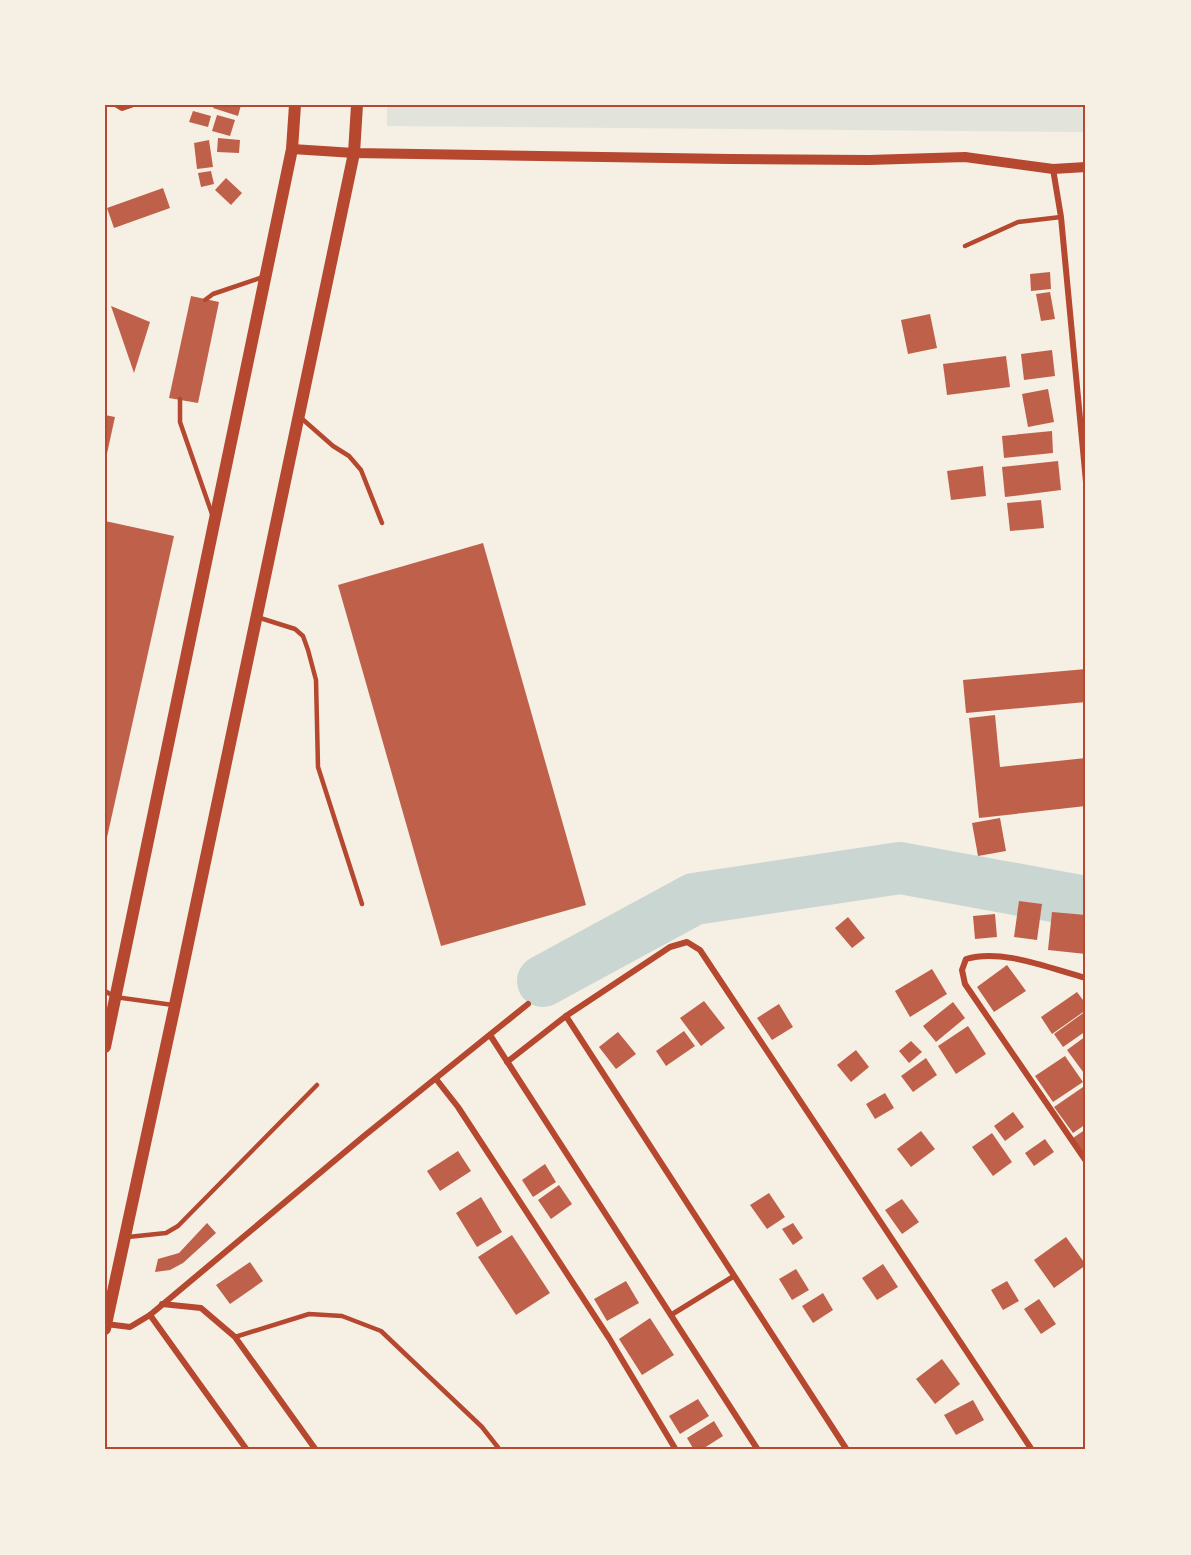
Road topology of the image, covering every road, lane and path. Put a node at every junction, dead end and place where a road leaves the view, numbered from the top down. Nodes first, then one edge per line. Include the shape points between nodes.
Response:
1 (117, 105) edge
2 (131, 105) edge
3 (295, 105) edge
4 (357, 105) edge
5 (292, 150) junction
6 (354, 153) junction
7 (1086, 168) edge
8 (1053, 169) junction
9 (1061, 218) junction
10 (965, 246) dead end
11 (266, 276) junction
12 (206, 300) dead end
13 (180, 399) dead end
14 (299, 416) junction
15 (1086, 482) edge
16 (382, 523) dead end
17 (215, 524) junction
18 (257, 617) junction
19 (362, 904) dead end
20 (1086, 978) edge
21 (110, 994) edge
22 (528, 1004) dead end
23 (175, 1005) junction
24 (566, 1016) junction
25 (490, 1035) junction
26 (105, 1047) edge
27 (507, 1062) junction
28 (436, 1079) junction
29 (317, 1085) dead end
30 (1086, 1161) edge
31 (125, 1237) junction
32 (734, 1276) junction
33 (162, 1304) junction
34 (150, 1315) junction
35 (671, 1315) junction
36 (105, 1325) edge
37 (235, 1337) junction
38 (247, 1450) edge
39 (316, 1450) edge
40 (500, 1450) edge
41 (676, 1450) edge
42 (758, 1450) edge
43 (847, 1450) edge
44 (1032, 1450) edge

1 - 2 street
3 - 5 main road
4 - 6 main road
5 - 6 street
5 - 11 main road
6 - 8 street via 869,160 965,157
6 - 14 main road
7 - 8 street
8 - 9 street
9 - 10 lane via 1018,222
9 - 15 street
11 - 12 lane
11 - 17 main road
13 - 17 lane via 180,422
14 - 16 lane via 361,470
14 - 18 main road
17 - 21 main road
18 - 19 lane via 295,629 303,636 316,680 318,767
18 - 23 main road
20 - 30 street via 997,954 966,959 962,970 965,984
21 - 23 lane
21 - 26 main road
22 - 25 street
23 - 31 main road
24 - 27 street
24 - 32 street
24 - 44 street via 670,947 687,942 700,950
25 - 27 street
25 - 28 street
27 - 35 street
28 - 33 street
28 - 41 street via 609,1338
29 - 31 lane via 178,1226 166,1233
31 - 36 main road
32 - 35 street
32 - 43 street
33 - 34 street
33 - 37 street via 201,1308
34 - 36 street via 130,1327
34 - 38 street
35 - 42 street
37 - 39 street
37 - 40 lane via 309,1314 342,1316 381,1331 482,1427

